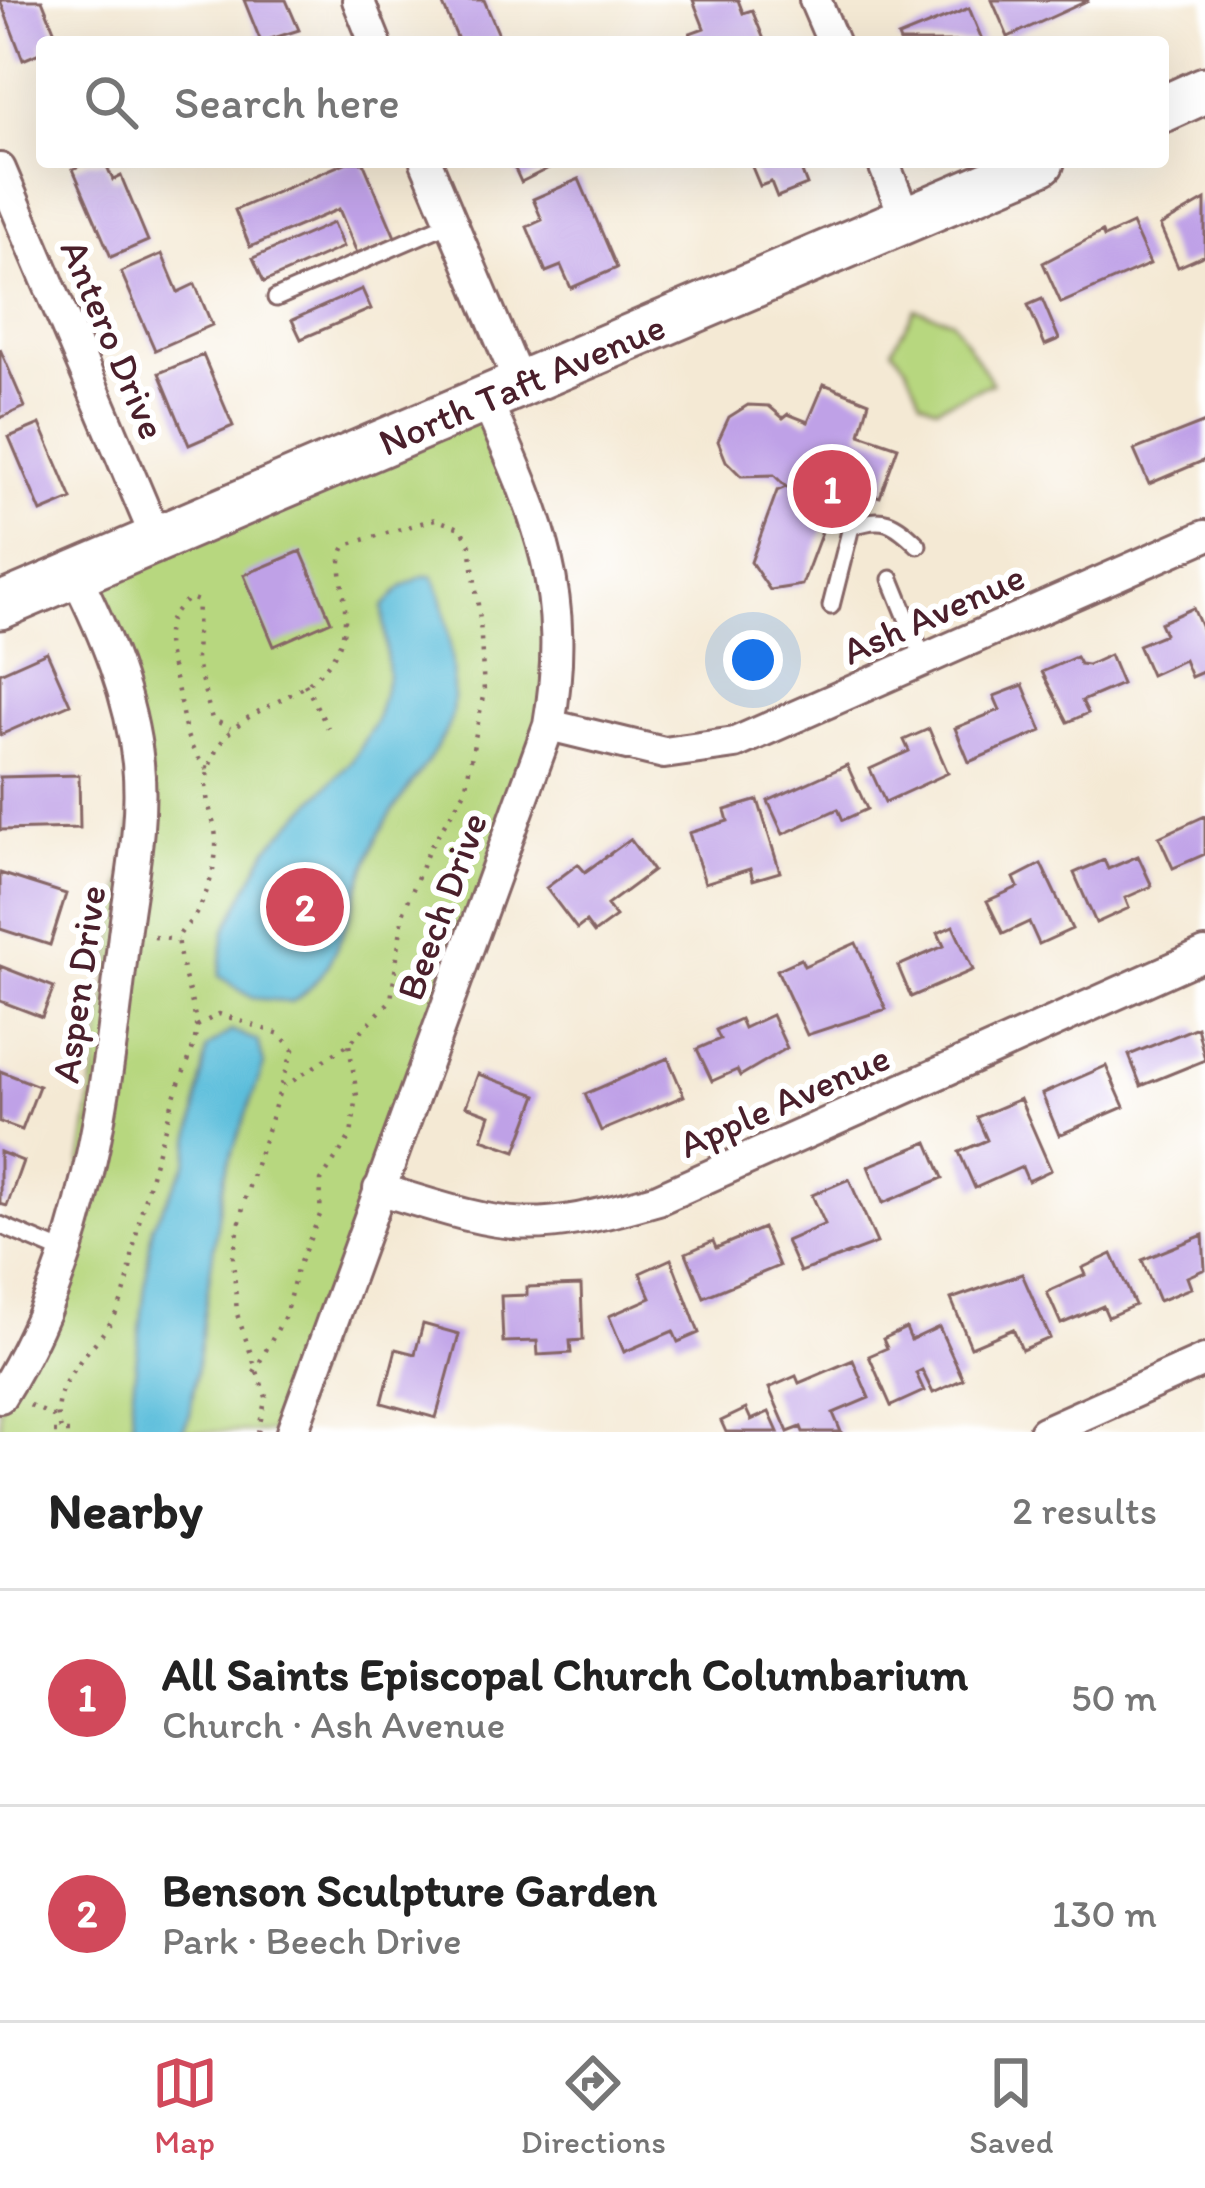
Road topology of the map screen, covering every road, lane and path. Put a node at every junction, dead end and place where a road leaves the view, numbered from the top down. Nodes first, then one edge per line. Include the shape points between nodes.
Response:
1 (358, 0) edge
2 (826, 3) edge
3 (373, 36) edge
4 (832, 36) edge
5 (1205, 90) edge
6 (1169, 106) edge
7 (429, 168) edge
8 (885, 168) edge
9 (1027, 168) edge
10 (0, 170) edge
11 (907, 220) junction
12 (452, 222) junction
13 (276, 298) dead end
14 (503, 392) junction
15 (1205, 536) edge
16 (157, 540) junction
17 (918, 545) dead end
18 (75, 574) junction
19 (891, 579) dead end
20 (0, 606) edge
21 (832, 606) dead end
22 (924, 660) junction
23 (305, 684) junction
24 (549, 725) junction
25 (232, 728) junction
26 (328, 728) dead end
27 (208, 769) junction
28 (1205, 954) edge
29 (197, 1026) junction
30 (350, 1044) junction
31 (285, 1086) junction
32 (380, 1189) junction
33 (0, 1225) edge
34 (68, 1254) junction
35 (1205, 1360) edge
36 (254, 1372) junction
37 (0, 1397) edge
38 (58, 1431) edge
39 (73, 1432) edge
40 (258, 1432) edge
41 (292, 1432) edge
42 (1043, 1432) edge

1 - 3 street
2 - 4 street
5 - 6 main road
7 - 12 street, Beech Drive
8 - 11 street
9 - 11 main road, North Taft Avenue
10 - 16 street, Antero Drive
11 - 14 main road, North Taft Avenue
12 - 13 lane
12 - 14 street, Beech Drive
14 - 16 main road, North Taft Avenue
14 - 24 street, Beech Drive via 555,591
15 - 22 street, Ash Avenue
16 - 18 main road, North Taft Avenue
17 - 21 lane via 895,522 874,517 851,527
18 - 20 main road, North Taft Avenue
18 - 34 street, Aspen Drive via 117,668 139,769 99,1120
19 - 22 lane
22 - 24 street, Ash Avenue via 703,750 642,751
23 - 25 path
23 - 26 path
23 - 30 path via 332,659 346,627 346,545 435,519 463,529 484,659 469,776 403,914 391,1000
24 - 32 street, Beech Drive
25 - 27 path
25 - 27 path via 220,726 205,706 198,601 190,598 171,620 164,646 189,750
27 - 29 path via 216,850 200,908 178,934 177,949
28 - 32 street, Apple Avenue via 658,1199 603,1215 517,1228
29 - 31 path via 217,1014 283,1035 293,1050
29 - 38 path via 141,1206 124,1295 68,1378
30 - 31 path
30 - 36 path via 357,1081 351,1135 320,1181 320,1215 285,1316
31 - 36 path via 233,1256 234,1299
32 - 41 street, Beech Drive
33 - 34 lane
34 - 37 street, Aspen Drive
35 - 42 street
36 - 40 path via 267,1402
38 - 39 path

